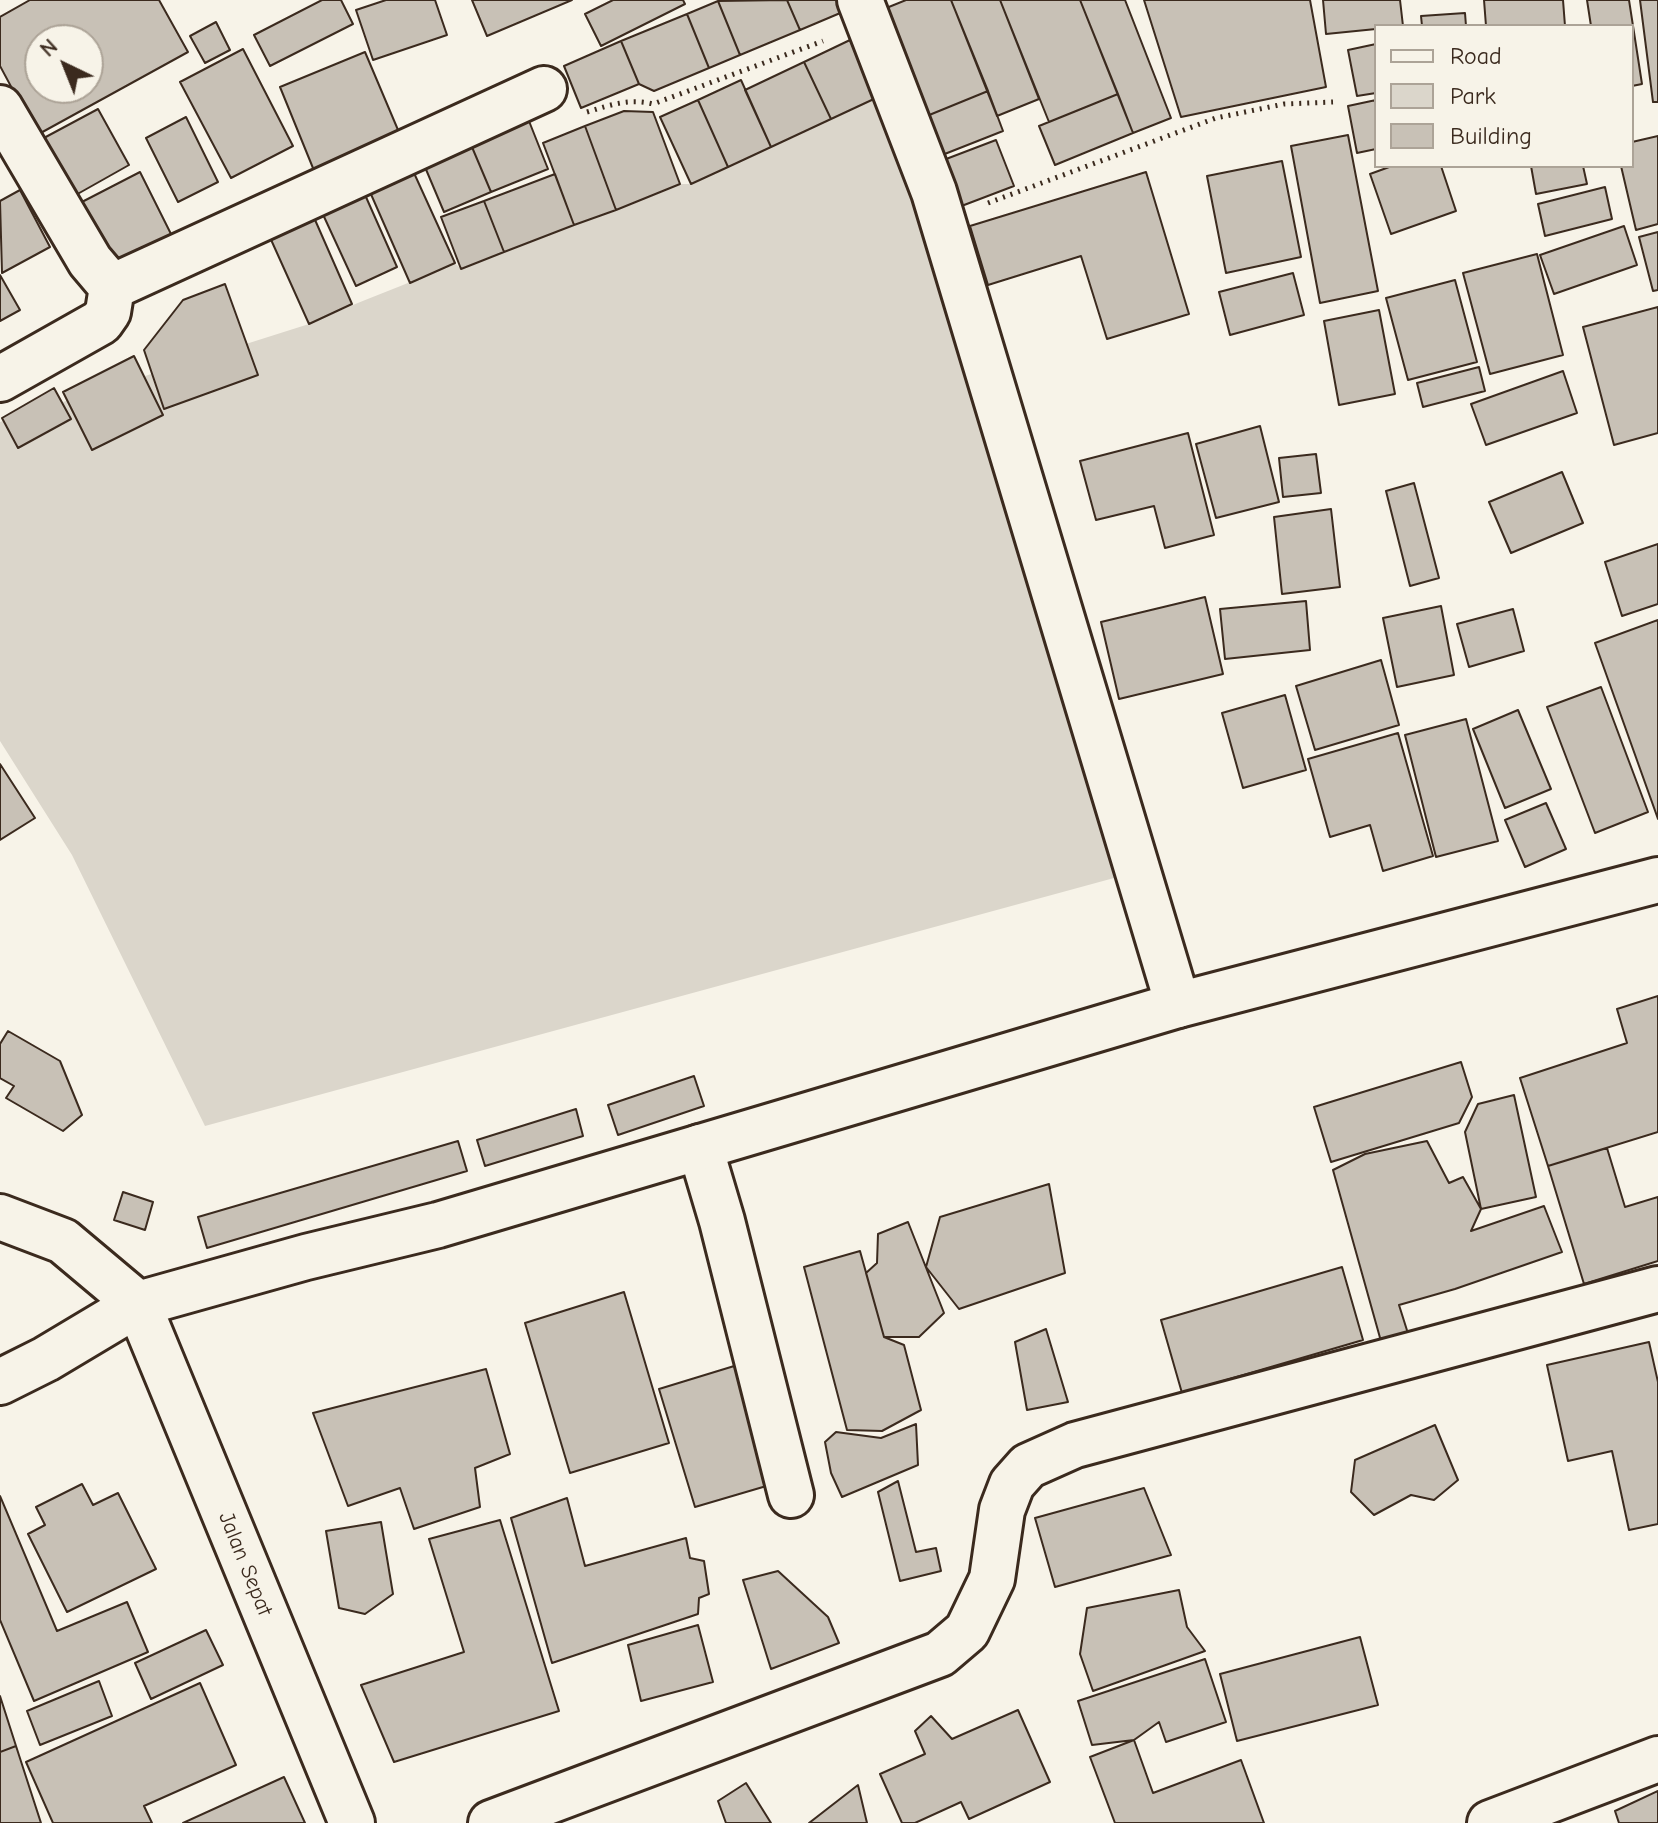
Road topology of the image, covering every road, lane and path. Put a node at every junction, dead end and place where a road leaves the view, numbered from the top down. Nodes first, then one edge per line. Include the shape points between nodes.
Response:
1 (864, 12) edge
2 (544, 89) joint
3 (1333, 102) dead end
4 (0, 108) edge
5 (943, 220) junction
6 (112, 287) junction
7 (0, 379) edge
8 (1658, 880) edge
9 (1178, 1005) junction
10 (700, 1147) junction
11 (0, 1217) edge
12 (1658, 1289) edge
13 (138, 1304) junction
14 (0, 1382) edge
15 (791, 1495) dead end
16 (1658, 1759) edge
17 (352, 1823) edge
18 (491, 1823) edge
19 (1490, 1823) edge

1 - 2 path via 653,104 623,101 576,115
1 - 5 street
2 - 6 street
3 - 5 path via 1284,104 1216,118
4 - 6 street via 90,261
5 - 9 street
6 - 7 street via 101,322
8 - 9 street
9 - 10 street
10 - 13 street via 438,1225
10 - 15 street
11 - 13 street via 63,1241
12 - 18 street via 1046,1456 1012,1484 1002,1510 992,1579 967,1631 940,1654
13 - 14 street
13 - 17 street, Jalan Sepat
16 - 19 street

